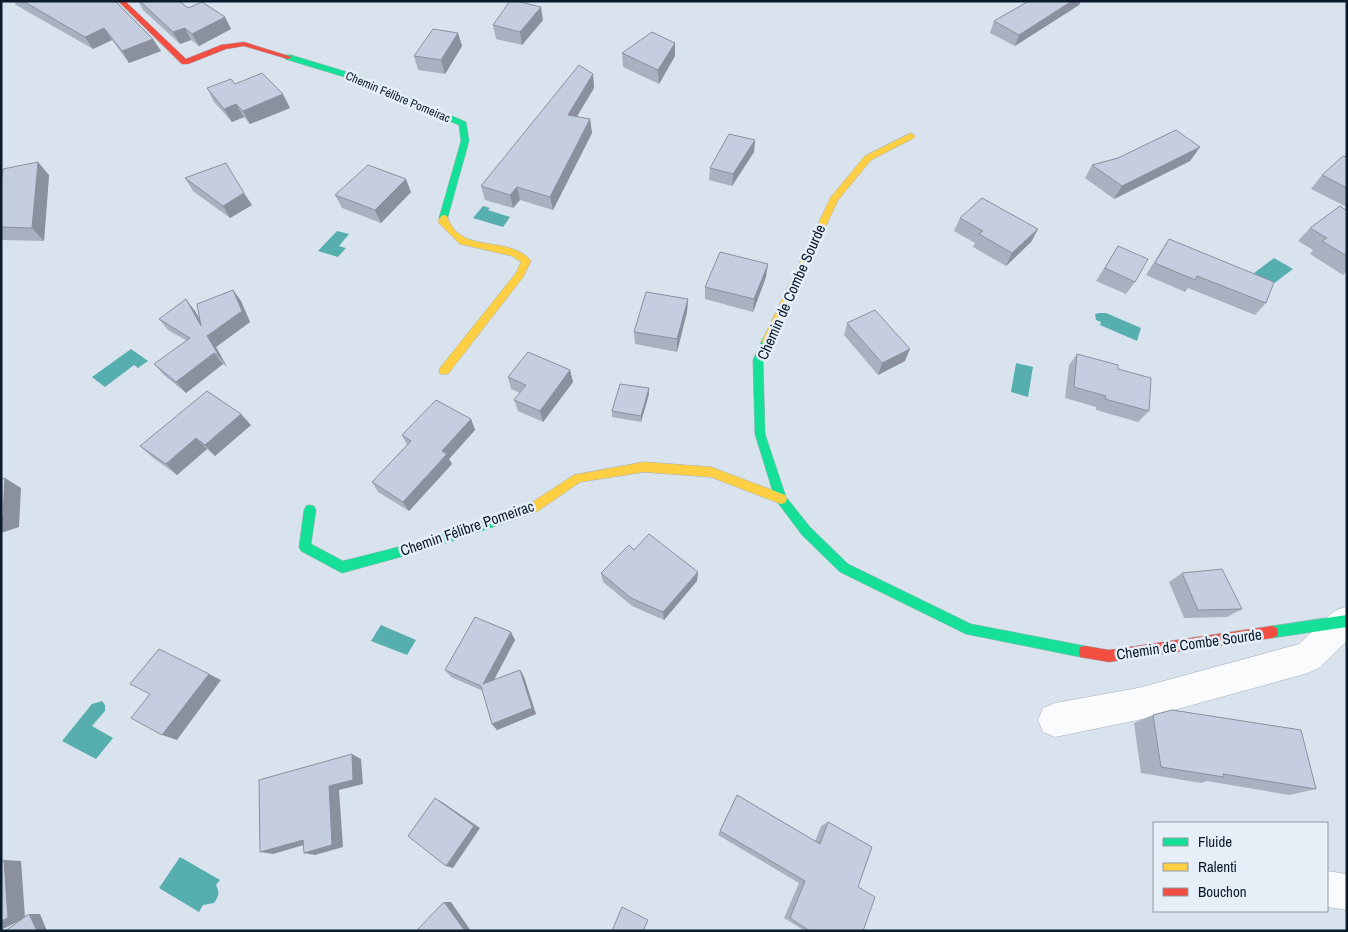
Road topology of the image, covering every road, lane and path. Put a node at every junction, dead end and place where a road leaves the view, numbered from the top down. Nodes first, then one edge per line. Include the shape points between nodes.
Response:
1 (121, 1) edge
2 (911, 136) dead end
3 (444, 371) dead end
4 (781, 499) junction
5 (310, 510) dead end
6 (1346, 622) edge
7 (1055, 720) dead end
8 (1328, 889) edge
9 (1347, 892) edge

1 - 3 street, Chemin Félibre Pomeirac via 185,62 224,47 244,44 354,77 463,124 466,141 443,222 463,242 514,253 526,261 520,275
2 - 4 street, Chemin de Combe Sourde via 868,158 834,199 758,360 760,434
4 - 5 street, Chemin Félibre Pomeirac via 711,472 644,467 578,478 531,509 426,545 342,567 305,547
4 - 6 street, Chemin de Combe Sourde via 806,531 844,568 970,630 1109,656
6 - 7 street via 1308,657 1138,704
8 - 9 street

